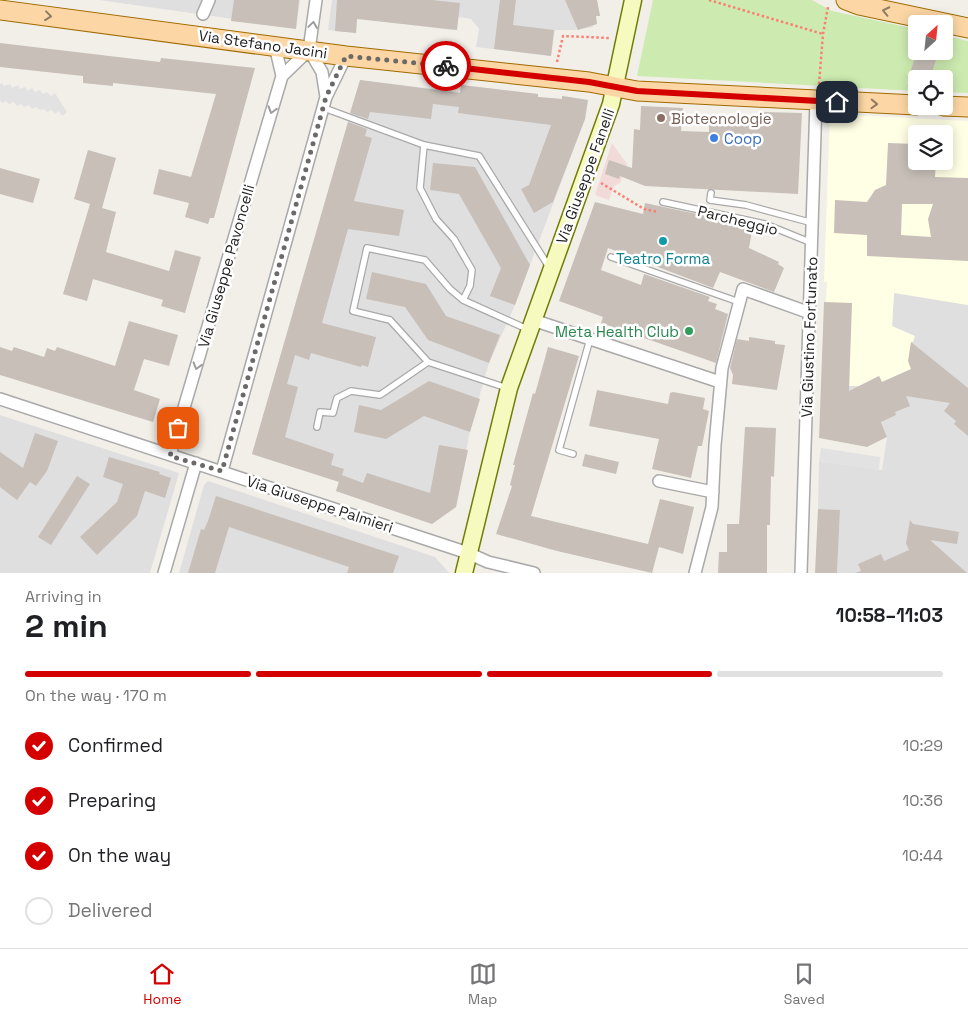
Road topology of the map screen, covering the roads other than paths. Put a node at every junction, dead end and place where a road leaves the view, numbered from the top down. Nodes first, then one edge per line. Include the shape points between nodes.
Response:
1 (209, 0) edge
2 (316, 0) edge
3 (633, 0) edge
4 (846, 0) edge
5 (0, 10) edge
6 (203, 14) dead end
7 (968, 28) edge
8 (275, 46) junction
9 (309, 50) junction
10 (346, 56) junction
11 (282, 76) junction
12 (617, 86) junction
13 (817, 94) junction
14 (325, 102) junction
15 (908, 104) edge
16 (953, 106) edge
17 (968, 107) edge
18 (424, 145) junction
19 (711, 193) dead end
20 (663, 202) dead end
21 (813, 223) junction
22 (812, 243) junction
23 (611, 258) dead end
24 (551, 271) junction
25 (463, 300) junction
26 (739, 302) junction
27 (810, 313) junction
28 (531, 325) junction
29 (590, 339) junction
30 (428, 362) junction
31 (720, 382) junction
32 (509, 388) junction
33 (0, 399) edge
34 (317, 427) dead end
35 (573, 454) dead end
36 (170, 456) junction
37 (196, 463) junction
38 (222, 471) junction
39 (659, 481) dead end
40 (712, 492) junction
41 (468, 553) junction
42 (164, 573) edge
43 (464, 573) edge
44 (534, 573) edge
45 (694, 573) edge
46 (801, 573) edge

1 - 6 street
9 -> 2 street
3 - 12 street, Via Giuseppe Fanelli
7 -> 4 main road
5 -> 8 main road, Via Stefano Jacini
8 - 9 main road, Via Stefano Jacini
8 - 11 street, Via Giuseppe Pavoncelli
9 - 10 main road, Via Stefano Jacini
9 - 11 street, Via Giuseppe Pavoncelli
9 - 14 street via 322,72
10 - 12 main road, Via Stefano Jacini
10 - 14 street
11 -> 36 street, Via Giuseppe Pavoncelli
12 - 13 main road, Via Stefano Jacini via 637,91
12 - 24 street, Via Giuseppe Fanelli
13 -> 15 main road, Via Stefano Jacini
13 - 21 street, Via Giustino Fortunato
14 - 18 lane
14 - 38 street
16 - 17 main road
18 - 24 lane via 479,156
18 - 25 lane via 420,188 436,219 454,238 472,270 470,286
19 - 21 lane via 710,200 746,205
20 - 22 lane, Parcheggio via 766,224
21 - 22 street, Via Giustino Fortunato
22 - 27 street, Via Giustino Fortunato
23 - 26 lane
24 - 28 street, Via Giuseppe Fanelli
25 - 28 lane
25 - 30 lane via 425,260 367,248 353,311 390,320
26 - 27 street via 743,289
26 - 31 street
27 - 46 street, Via Giustino Fortunato
28 - 29 street
28 - 32 street, Via Giuseppe Fanelli
29 - 31 street
29 - 35 lane via 559,450
30 - 32 lane
30 - 34 lane via 380,395 351,391 337,398 333,413 320,412
31 - 40 street
32 - 41 street, Via Giuseppe Fanelli
33 - 36 street, Via Giuseppe Palmieri
36 - 37 street, Via Giuseppe Palmieri
37 - 38 street, Via Giuseppe Palmieri
37 - 42 street
38 - 41 street, Via Giuseppe Palmieri
39 - 40 street
40 - 45 street via 712,507
41 - 43 street, Via Giuseppe Fanelli
41 - 44 street, Via Giuseppe Palmieri via 488,562

